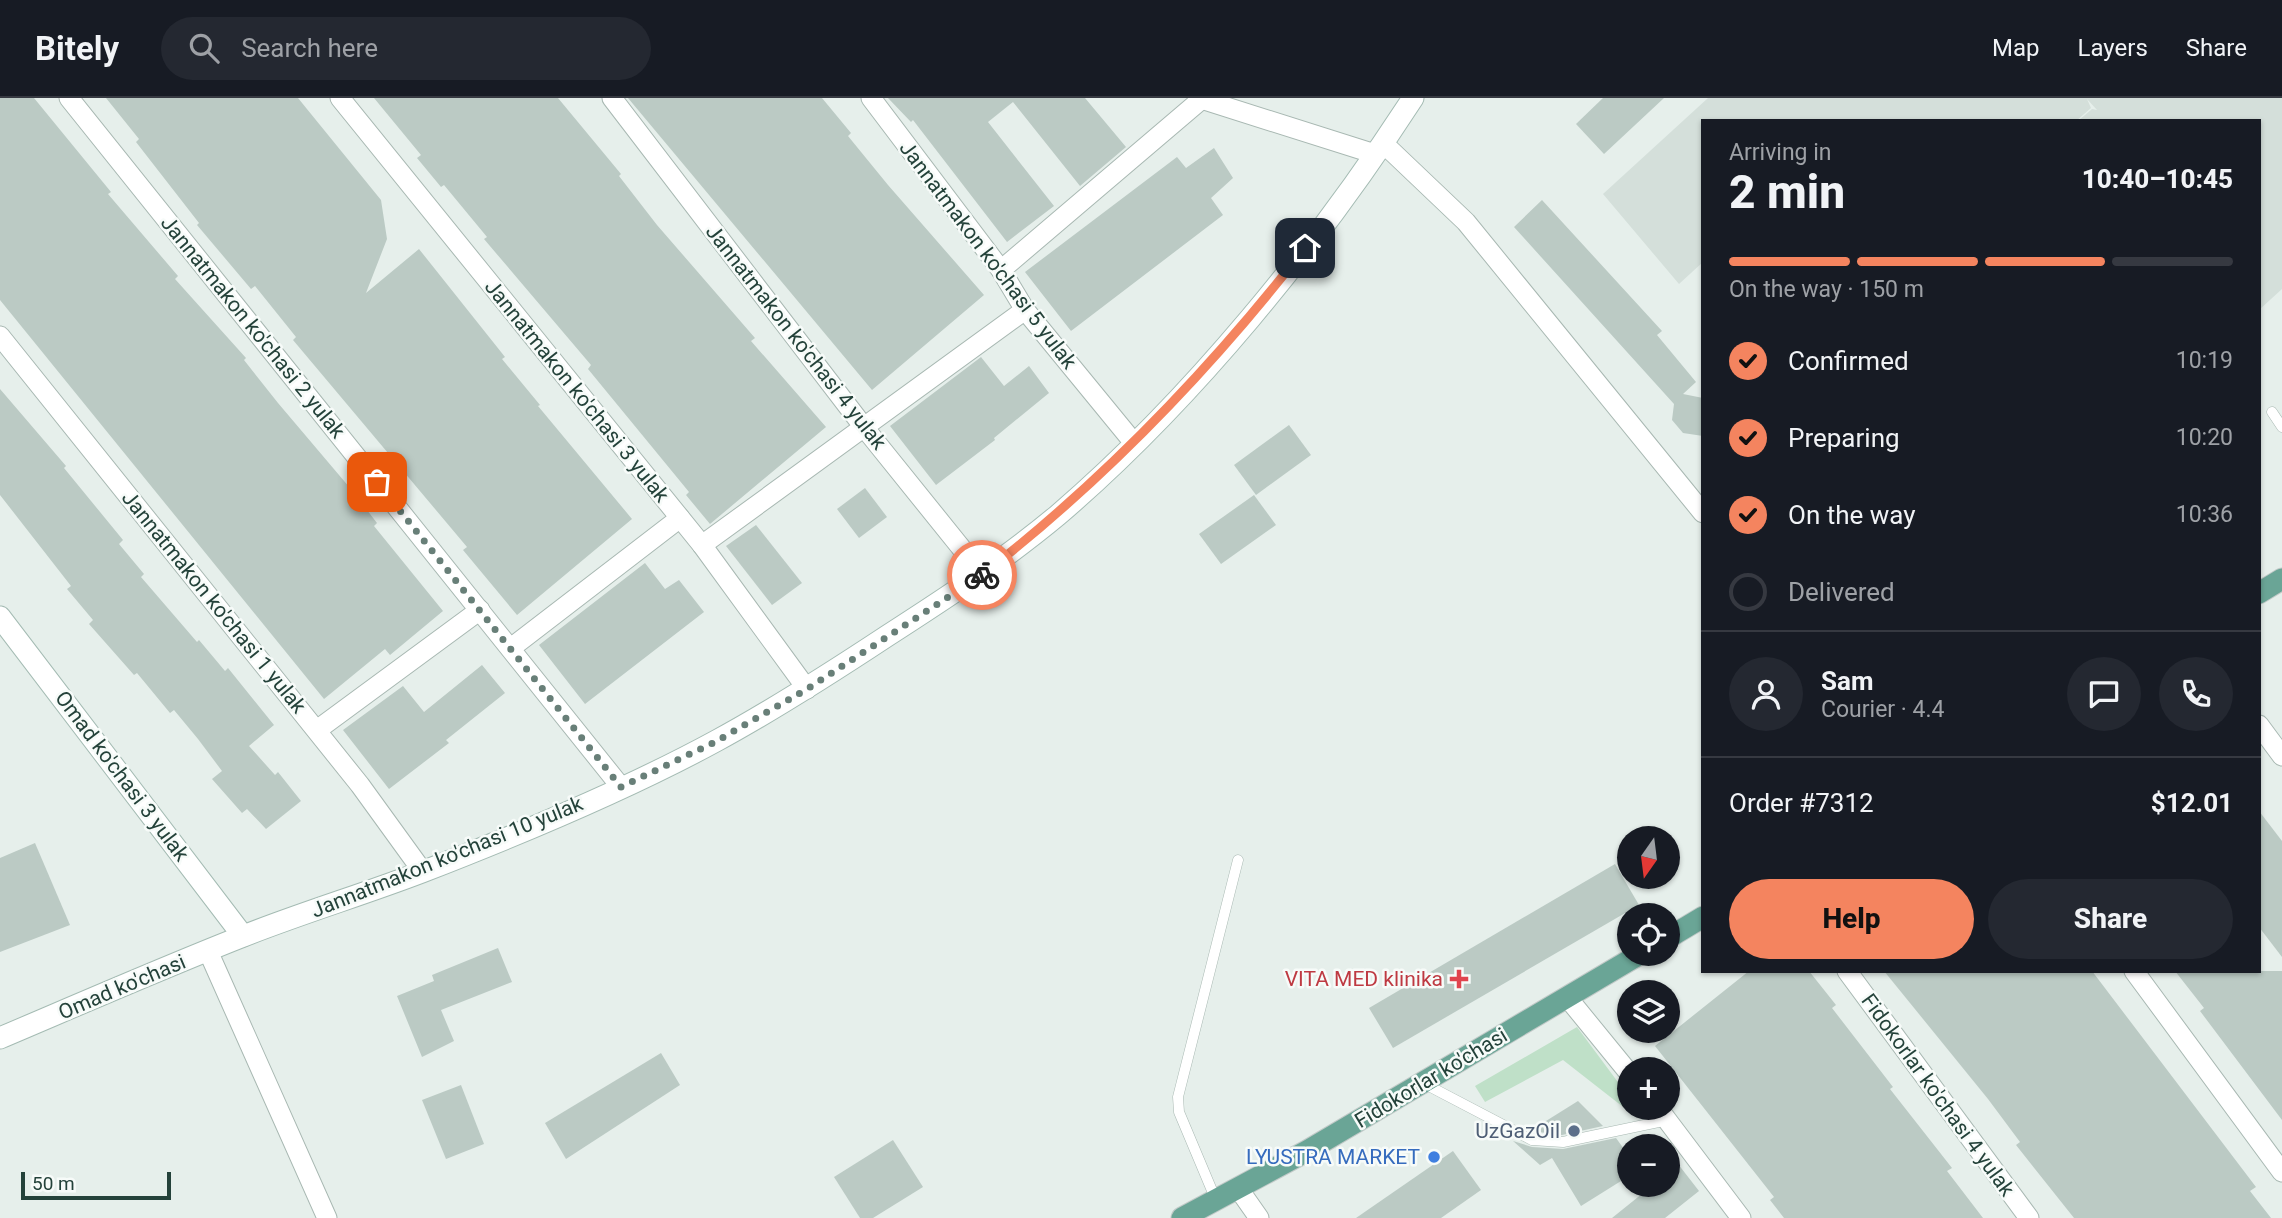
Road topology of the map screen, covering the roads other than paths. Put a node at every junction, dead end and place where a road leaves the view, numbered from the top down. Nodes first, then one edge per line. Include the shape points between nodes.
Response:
1 (69, 98) edge
2 (340, 98) edge
3 (612, 98) edge
4 (871, 98) edge
5 (1201, 98) edge
6 (1413, 98) edge
7 (1379, 148) junction
8 (1001, 270) junction
9 (1024, 310) junction
10 (0, 336) edge
11 (2272, 412) dead end
12 (863, 426) junction
13 (2282, 427) edge
14 (1133, 443) junction
15 (1701, 511) edge
16 (680, 518) junction
17 (702, 545) junction
18 (983, 575) junction
19 (2282, 579) edge
20 (2261, 592) edge
21 (480, 610) junction
22 (0, 617) edge
23 (511, 649) junction
24 (807, 689) junction
25 (2261, 728) edge
26 (317, 730) junction
27 (2282, 756) edge
28 (621, 787) junction
29 (1238, 860) dead end
30 (423, 872) junction
31 (1701, 918) edge
32 (1680, 930) edge
33 (243, 936) junction
34 (208, 951) junction
35 (1620, 966) edge
36 (1848, 973) edge
37 (2134, 973) edge
38 (1567, 997) junction
39 (0, 1038) edge
40 (1617, 1058) edge
41 (1423, 1082) junction
42 (1643, 1120) edge
43 (1668, 1120) edge
44 (2282, 1172) edge
45 (1238, 1188) junction
46 (1216, 1200) junction
47 (327, 1218) edge
48 (1182, 1218) edge
49 (1259, 1218) edge
50 (1741, 1218) edge
51 (2029, 1218) edge

1 - 21 street, Jannatmakon ko'chasi 2 yulak
2 - 16 street, Jannatmakon ko'chasi 3 yulak
3 - 12 street, Jannatmakon ko'chasi 4 yulak
4 - 8 street, Jannatmakon ko'chasi 5 yulak
5 - 7 street
5 - 8 street
6 - 7 street, Jannatmakon ko'chasi 10 yulak
7 - 14 street, Jannatmakon ko'chasi 10 yulak via 1263,302
7 - 15 street via 1466,222
8 - 9 street, Jannatmakon ko'chasi 5 yulak
9 - 12 street
9 - 14 street, Jannatmakon ko'chasi 5 yulak
10 - 26 street, Jannatmakon ko'chasi 1 yulak
11 - 13 lane
12 - 17 street
12 - 18 street, Jannatmakon ko'chasi 4 yulak
14 - 18 street, Jannatmakon ko'chasi 10 yulak via 1059,513
16 - 17 street, Jannatmakon ko'chasi 3 yulak
16 - 23 street
17 - 24 street, Jannatmakon ko'chasi 3 yulak
18 - 24 street, Jannatmakon ko'chasi 10 yulak
19 - 20 main road
21 - 23 street, Jannatmakon ko'chasi 2 yulak
21 - 26 street
22 - 33 street, Omad ko'chasi 3 yulak
23 - 28 street, Jannatmakon ko'chasi 2 yulak
24 - 28 street, Jannatmakon ko'chasi 10 yulak via 715,742
25 - 27 street
26 - 30 street, Jannatmakon ko'chasi 1 yulak
28 - 30 street, Jannatmakon ko'chasi 10 yulak
29 - 46 lane via 1178,1097 1179,1112
30 - 33 street, Jannatmakon ko'chasi 10 yulak
31 - 32 main road
33 - 34 street, Omad ko'chasi
34 - 39 street, Omad ko'chasi
34 - 47 street
35 - 38 main road, Fidokorlar ko'chasi
36 - 51 street, Fidokorlar ko'chasi 4 yulak
37 - 44 street
38 - 40 street
38 - 41 main road, Fidokorlar ko'chasi
41 - 42 lane via 1532,1140 1575,1141
41 - 45 main road, Fidokorlar ko'chasi
43 - 50 street
45 - 46 main road, Fidokorlar ko'chasi
45 - 49 street
46 - 48 main road, Fidokorlar ko'chasi

